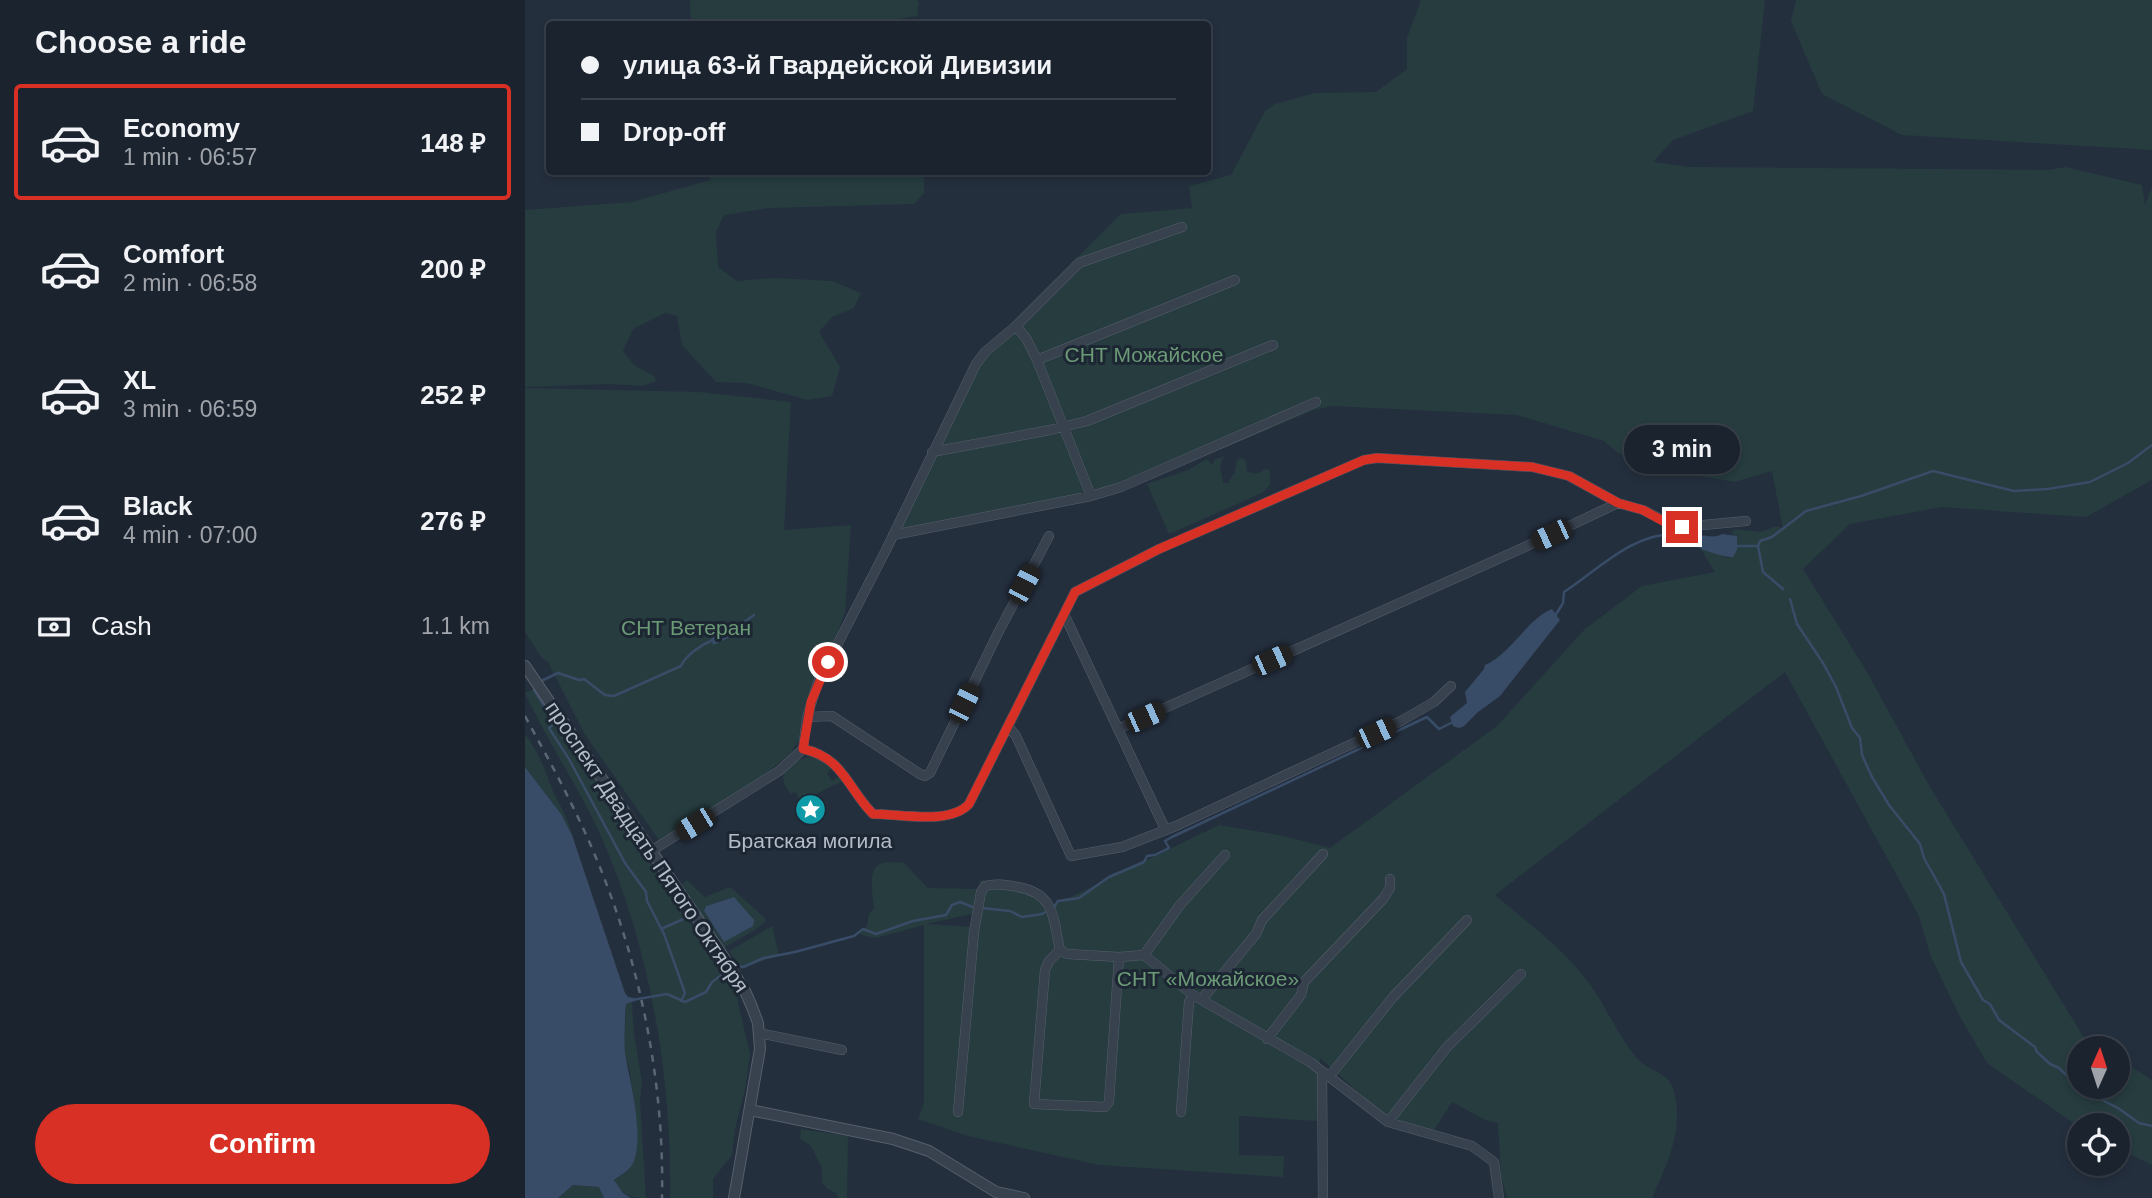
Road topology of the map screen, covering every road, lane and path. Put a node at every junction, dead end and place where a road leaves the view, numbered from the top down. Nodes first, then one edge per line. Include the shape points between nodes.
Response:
1 (1182, 227) dead end
2 (1235, 280) dead end
3 (1016, 326) junction
4 (1273, 345) dead end
5 (1037, 360) junction
6 (1316, 401) dead end
7 (1063, 428) junction
8 (932, 452) junction
9 (1091, 496) junction
10 (1618, 503) junction
11 (1746, 521) dead end
12 (893, 535) junction
13 (1049, 536) dead end
14 (1064, 614) junction
15 (525, 666) edge
16 (1451, 685) dead end
17 (807, 717) junction
18 (1008, 726) junction
19 (1120, 728) junction
20 (803, 749) junction
21 (1165, 829) junction
22 (650, 851) junction
23 (1323, 854) dead end
24 (1225, 855) dead end
25 (1390, 879) dead end
26 (1467, 920) dead end
27 (1060, 950) junction
28 (1144, 955) junction
29 (1119, 957) junction
30 (1521, 974) dead end
31 (1198, 997) junction
32 (759, 1032) junction
33 (1267, 1039) junction
34 (842, 1050) dead end
35 (1325, 1074) junction
36 (750, 1110) junction
37 (958, 1112) dead end
38 (1181, 1112) dead end
39 (1388, 1122) junction
40 (734, 1198) edge
41 (1024, 1198) edge
42 (1323, 1198) edge
43 (1499, 1198) edge

1 - 3 street via 1079,263
2 - 5 street
3 - 5 street
3 - 8 street via 976,364
4 - 7 street
5 - 7 street
6 - 9 street
7 - 8 street
7 - 9 street
8 - 12 street
9 - 12 street
10 - 11 street via 1672,526
10 - 14 street via 1569,476 1532,467 1364,460 1159,549 1075,592
10 - 19 street
12 - 17 street via 818,682
13 - 17 street via 930,774 920,774 832,716
14 - 18 street
14 - 19 street
15 - 22 street, проспект Двадцать Пятого Октября
16 - 21 street via 1434,702 1401,721
17 - 20 street
18 - 20 street via 969,804 949,816 873,814 833,761
18 - 21 street via 1071,856 1122,847
19 - 21 street
20 - 22 street via 779,771
22 - 32 street, проспект Двадцать Пятого Октября via 745,991
23 - 31 street
24 - 28 street
25 - 33 street via 1383,899 1304,982 1301,995
26 - 35 street
27 - 29 street
27 - 29 street via 1045,970 1034,1104 1105,1107 1109,1102
27 - 37 street via 1051,907 1041,895 995,883 985,886 974,932
28 - 29 street
28 - 31 street
30 - 39 street via 1447,1047
31 - 33 street
31 - 38 street via 1189,1002
32 - 34 street
32 - 36 street, проспект Двадцать Пятого Октября
33 - 35 street
35 - 39 street
35 - 42 street
36 - 40 street, проспект Двадцать Пятого Октября
36 - 41 street via 893,1139 929,1151 996,1192
39 - 43 street via 1472,1146 1494,1162

